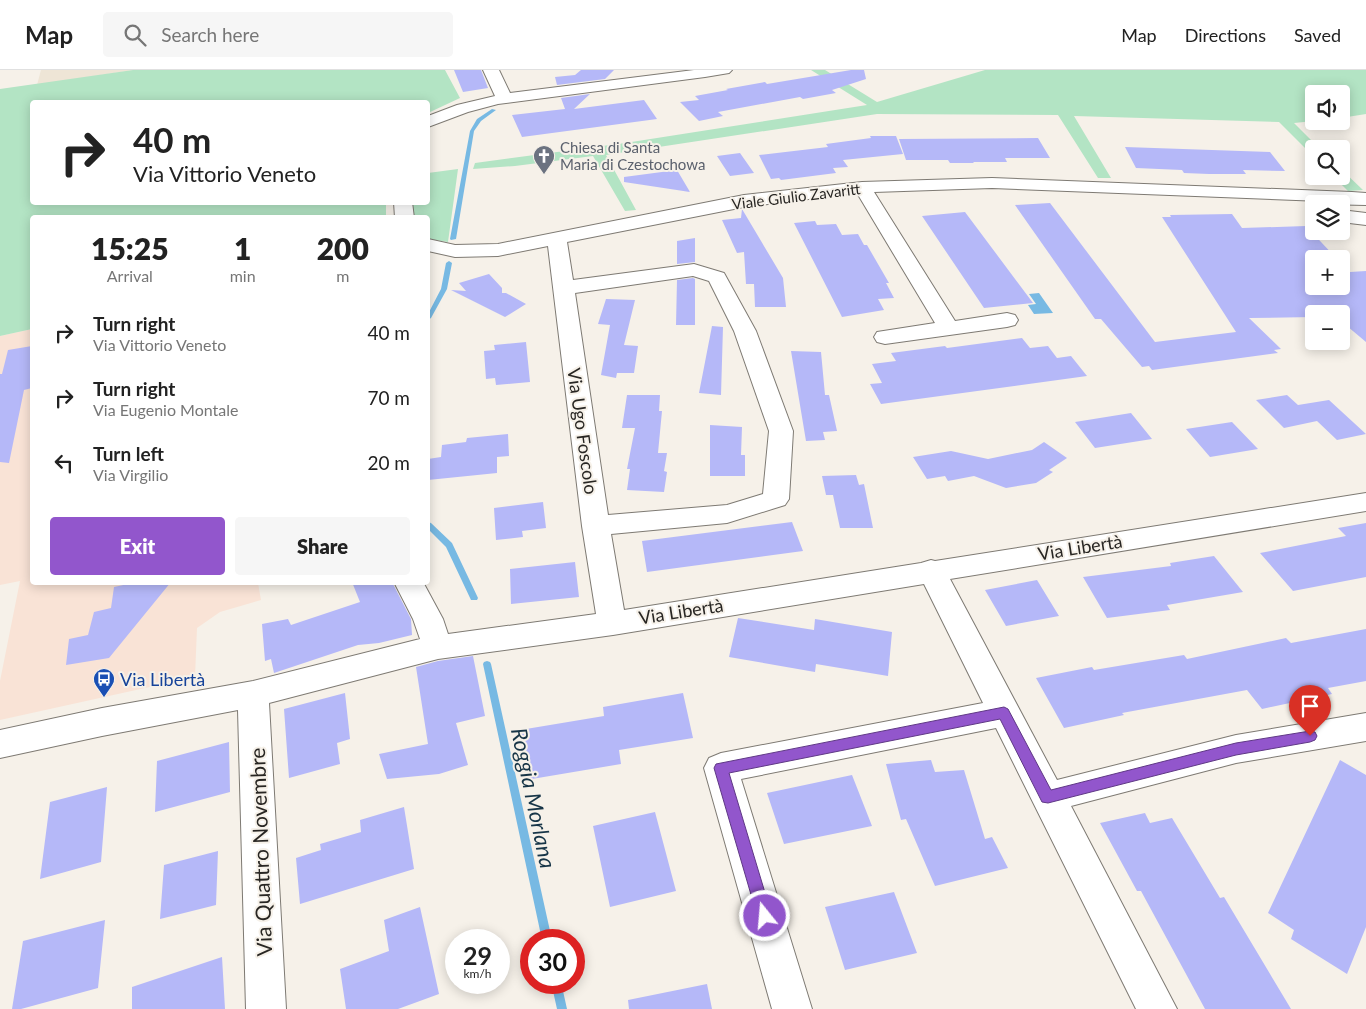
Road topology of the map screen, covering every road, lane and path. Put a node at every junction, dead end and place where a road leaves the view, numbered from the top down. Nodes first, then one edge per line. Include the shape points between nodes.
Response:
1 (491, 70) edge
2 (724, 70) edge
3 (675, 74) edge
4 (504, 98) junction
5 (430, 121) edge
6 (862, 187) junction
7 (1170, 191) junction
8 (1351, 206) edge
9 (1305, 209) edge
10 (1366, 229) edge
11 (558, 238) junction
12 (430, 245) edge
13 (563, 288) junction
14 (1007, 320) dead end
15 (949, 328) junction
16 (885, 337) dead end
17 (1366, 502) edge
18 (596, 526) junction
19 (931, 570) junction
20 (410, 585) edge
21 (613, 623) junction
22 (438, 647) junction
23 (253, 694) junction
24 (1004, 713) junction
25 (1366, 727) edge
26 (0, 744) edge
27 (1048, 797) junction
28 (266, 1009) edge
29 (792, 1009) edge
30 (1157, 1009) edge

1 - 4 street
2 - 3 street
3 - 4 street
4 - 5 street via 448,112
6 - 7 street, Viale Giulio Zavaritt via 992,183
6 - 11 street, Viale Giulio Zavaritt via 744,201
6 - 15 street
7 - 8 street, Viale Giulio Zavaritt via 1296,194
7 - 9 street, Viale Giulio Zavaritt
8 - 10 street, Viale Giulio Zavaritt
11 - 12 street, Viale Giulio Zavaritt via 498,250 455,251
11 - 13 street, Via Ugo Foscolo
13 - 18 street, Via Ugo Foscolo
13 - 18 street via 694,270 717,277 745,331 781,431 776,499 727,514
14 - 15 street
15 - 16 street
17 - 19 street, Via Libertà
18 - 21 street, Via Ugo Foscolo
19 - 21 street, Via Libertà
19 - 24 street
20 - 22 street via 428,618
21 - 22 street, Via Libertà
22 - 23 street, Via Libertà
23 - 26 street, Via Libertà
23 - 28 street, Via Quattro Novembre
24 - 27 street
24 - 29 street via 720,768
25 - 27 street via 1236,749
27 - 30 street

